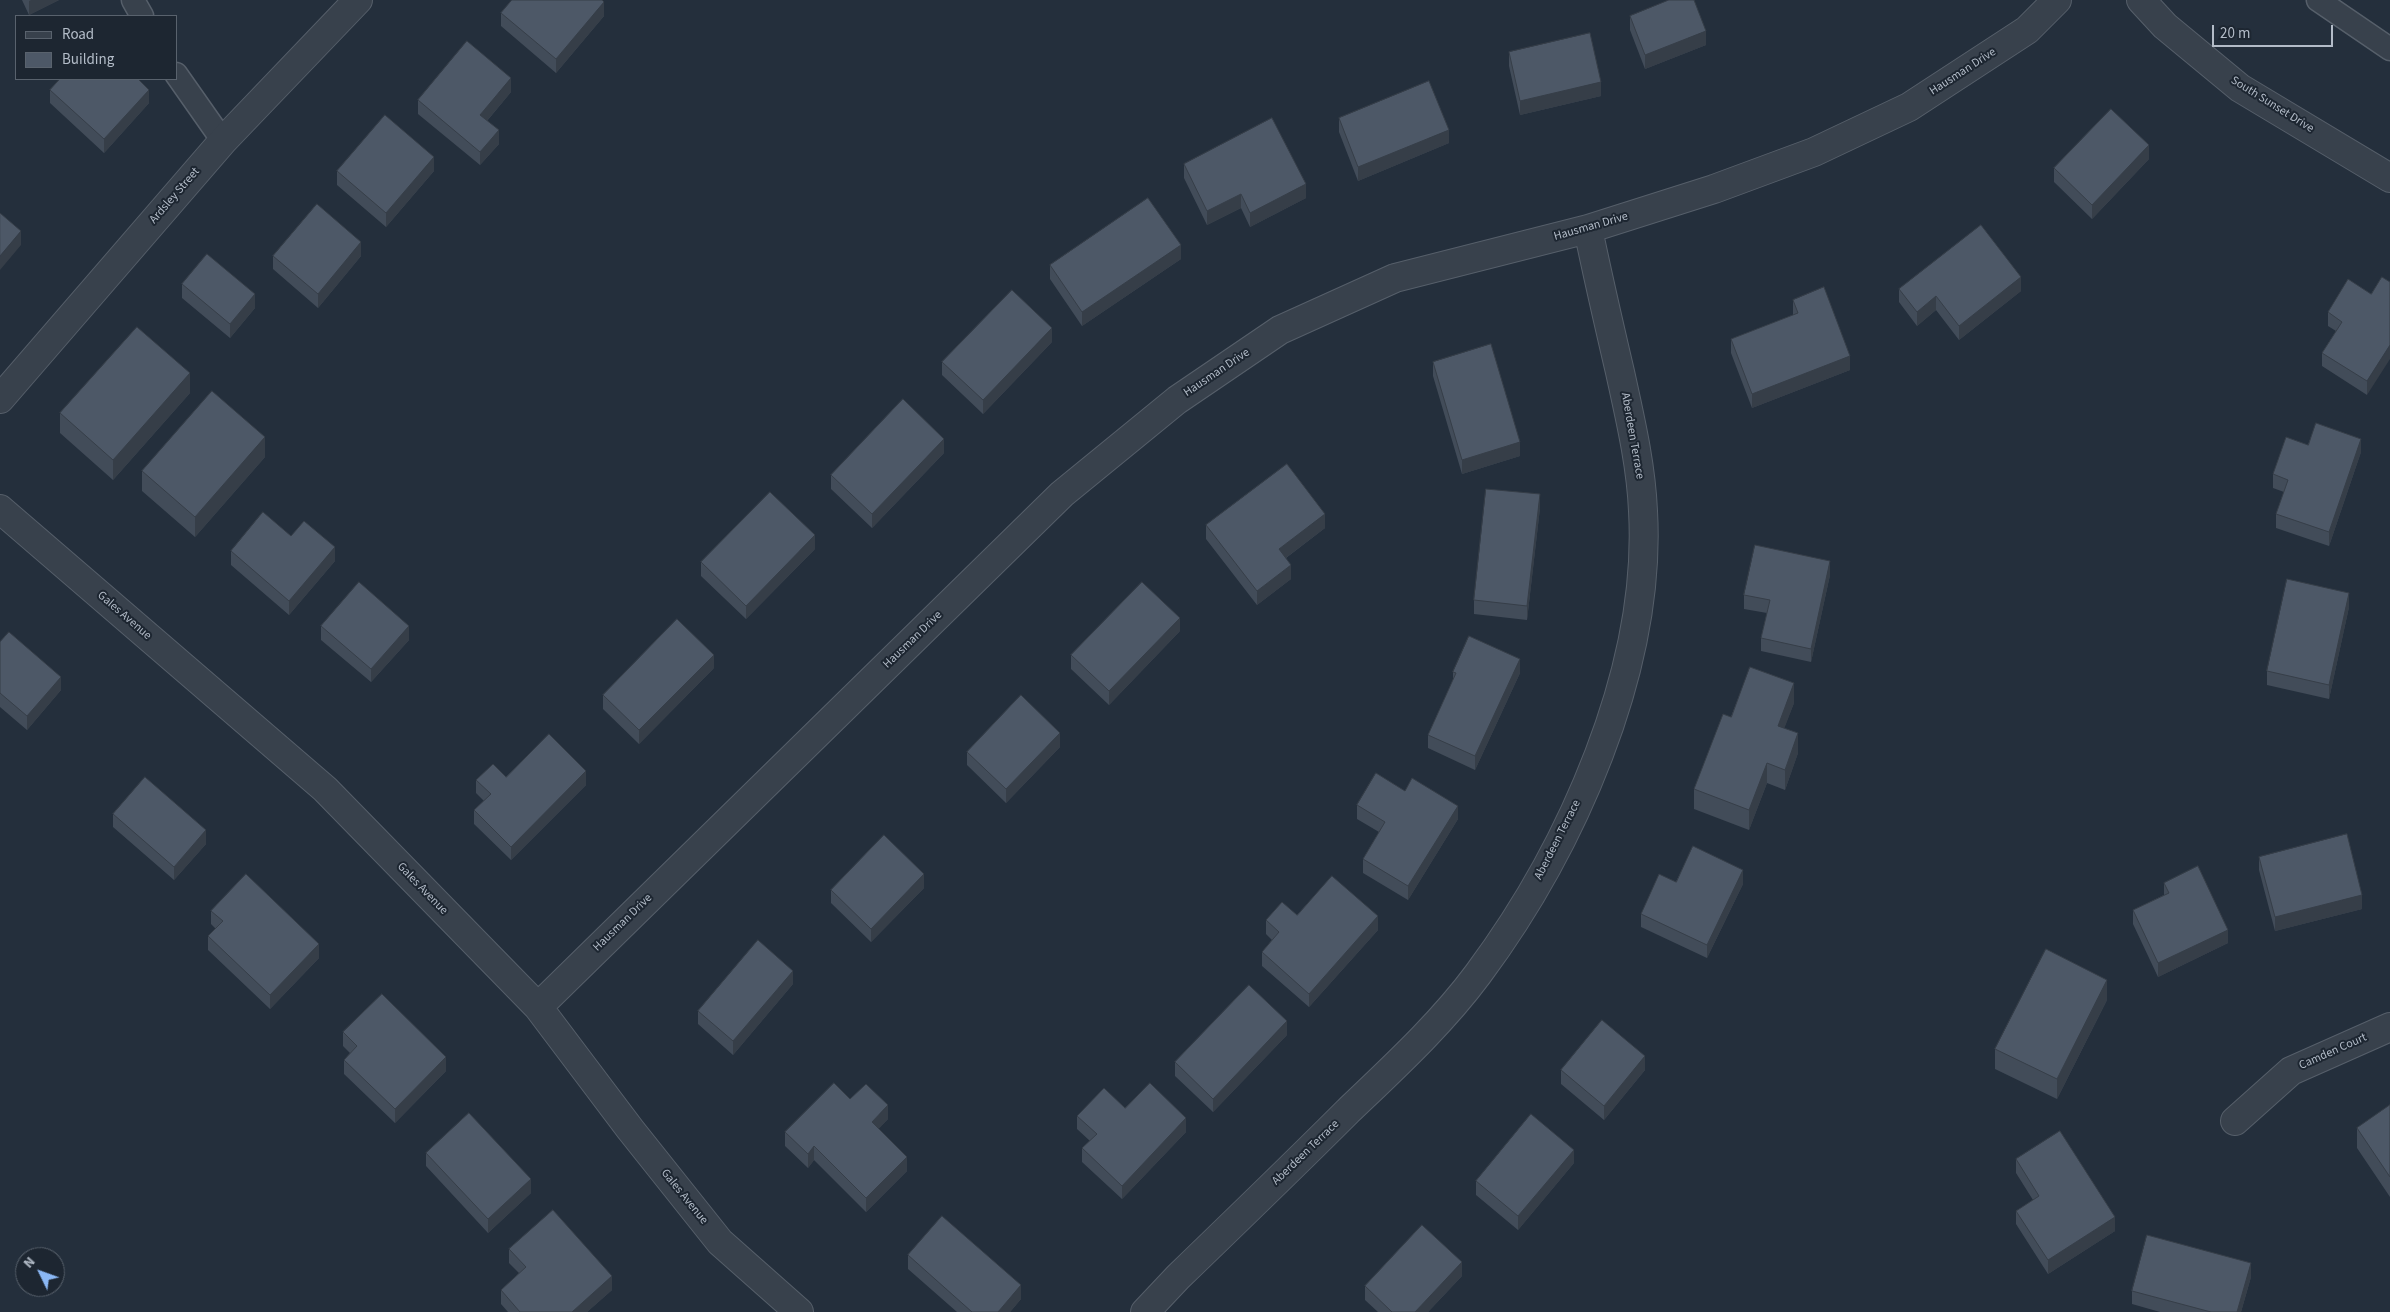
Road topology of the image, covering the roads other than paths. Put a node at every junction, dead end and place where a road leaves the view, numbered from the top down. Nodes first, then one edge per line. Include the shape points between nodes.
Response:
1 (133, 0) edge
2 (358, 0) edge
3 (2057, 0) edge
4 (2141, 0) edge
5 (2318, 0) edge
6 (333, 13) edge
7 (141, 15) edge
8 (2390, 49) edge
9 (178, 77) edge
10 (223, 141) junction
11 (2390, 178) edge
12 (1588, 229) junction
13 (0, 399) edge
14 (0, 509) edge
15 (538, 1007) junction
16 (2390, 1027) edge
17 (2235, 1121) dead end
18 (799, 1312) edge
19 (1146, 1312) edge

1 - 7 lane
2 - 6 street, Ardsley Street
3 - 12 street, Hausman Drive via 2027,30 1909,106 1814,152
4 - 11 street, South Sunset Drive via 2165,26 2240,88
5 - 8 lane
6 - 10 street, Ardsley Street
9 - 10 lane
10 - 13 street, Ardsley Street
12 - 15 street, Hausman Drive via 1395,278 1280,330 1177,400 1062,494
12 - 19 street, Aberdeen Terrace via 1634,437 1643,510 1643,566 1632,639 1609,730 1573,815 1528,897 1478,974 1417,1044
14 - 15 street, Gales Avenue via 325,789
15 - 18 street, Gales Avenue via 720,1242
16 - 17 street, Camden Court via 2291,1071

